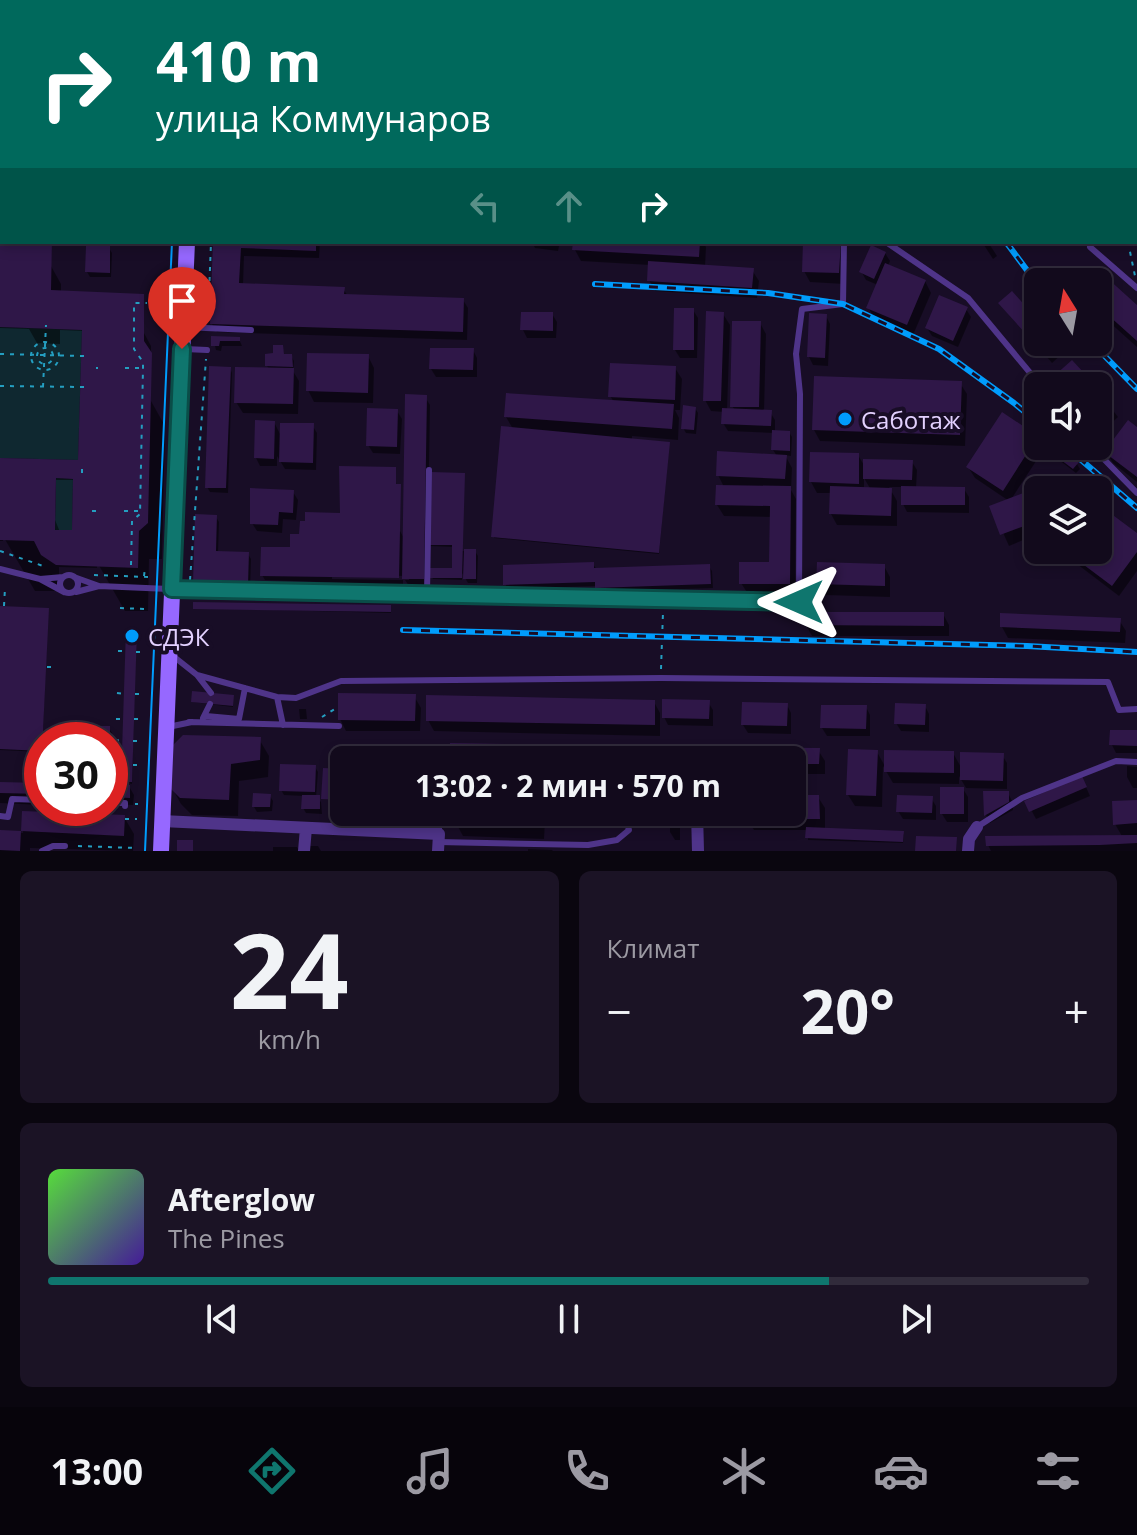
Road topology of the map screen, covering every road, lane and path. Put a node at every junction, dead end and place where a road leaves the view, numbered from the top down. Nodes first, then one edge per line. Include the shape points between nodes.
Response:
1 (187, 244) edge
2 (211, 244) edge
3 (844, 244) edge
4 (889, 244) edge
5 (1128, 244) edge
6 (1090, 247) dead end
7 (1137, 288) edge
8 (147, 303) dead end
9 (151, 313) dead end
10 (159, 313) dead end
11 (46, 325) dead end
12 (183, 327) junction
13 (208, 329) junction
14 (251, 330) dead end
15 (45, 341) junction
16 (45, 348) junction
17 (182, 349) junction
18 (207, 350) joint
19 (0, 354) edge
20 (31, 355) junction
21 (37, 355) junction
22 (45, 355) junction
23 (53, 355) junction
24 (59, 356) junction
25 (85, 356) dead end
26 (44, 364) junction
27 (125, 368) dead end
28 (143, 368) junction
29 (44, 370) junction
30 (1029, 372) edge
31 (0, 386) edge
32 (43, 387) junction
33 (84, 387) dead end
34 (1105, 460) edge
35 (82, 465) dead end
36 (429, 470) dead end
37 (82, 473) dead end
38 (1137, 493) edge
39 (92, 511) dead end
40 (98, 511) dead end
41 (124, 511) dead end
42 (140, 511) junction
43 (0, 551) edge
44 (132, 558) junction
45 (140, 558) dead end
46 (131, 565) dead end
47 (46, 567) dead end
48 (145, 568) dead end
49 (0, 569) edge
50 (84, 574) dead end
51 (74, 577) junction
52 (60, 578) junction
53 (40, 579) junction
54 (99, 586) junction
55 (55, 587) junction
56 (5, 588) dead end
57 (181, 589) junction
58 (64, 592) junction
59 (73, 593) junction
60 (427, 595) junction
61 (664, 600) junction
62 (799, 602) joint
63 (4, 606) dead end
64 (120, 608) dead end
65 (145, 609) dead end
66 (118, 651) dead end
67 (126, 651) dead end
68 (136, 652) dead end
69 (143, 652) dead end
70 (169, 652) junction
71 (47, 667) dead end
72 (53, 667) dead end
73 (197, 675) junction
74 (661, 678) junction
75 (245, 688) junction
76 (117, 693) dead end
77 (211, 693) dead end
78 (124, 694) dead end
79 (135, 694) dead end
80 (142, 694) dead end
81 (277, 697) junction
82 (210, 704) dead end
83 (338, 707) dead end
84 (1137, 709) edge
85 (206, 716) junction
86 (116, 719) dead end
87 (123, 719) dead end
88 (134, 719) dead end
89 (141, 719) dead end
90 (316, 721) dead end
91 (189, 722) junction
92 (283, 725) junction
93 (339, 726) dead end
94 (165, 728) junction
95 (133, 741) dead end
96 (140, 741) dead end
97 (1137, 762) edge
98 (133, 765) dead end
99 (139, 765) dead end
100 (24, 799) edge
101 (136, 804) dead end
102 (128, 805) edge
103 (0, 816) edge
104 (128, 819) edge
105 (137, 819) dead end
106 (162, 821) junction
107 (628, 826) edge
108 (697, 826) edge
109 (977, 827) joint
110 (306, 828) junction
111 (438, 842) edge
112 (65, 846) dead end
113 (78, 846) dead end
114 (136, 848) dead end
115 (42, 851) edge
116 (161, 851) edge
117 (304, 851) edge
118 (698, 851) edge
119 (968, 851) edge

1 - 12 main road
2 - 13 path
3 - 62 lane via 843,304 802,309 796,354
4 - 30 lane via 968,298
5 - 7 path
6 - 7 lane
8 - 28 path via 134,301 134,349
9 - 10 path
11 - 15 path
12 - 13 lane
12 - 17 main road
13 - 14 lane
15 - 16 path
15 - 20 path
15 - 24 path
16 - 21 path
16 - 22 path
16 - 23 path
17 - 18 lane
17 - 57 main road
18 - 57 path
19 - 20 path
20 - 21 path
20 - 29 path via 34,366
21 - 22 path
21 - 26 path
22 - 23 path
22 - 26 path
23 - 24 path
23 - 26 path
24 - 25 path
24 - 29 path via 56,366
26 - 29 path
27 - 28 path
28 - 42 path
29 - 32 path
31 - 32 path
32 - 33 path
34 - 38 lane
35 - 37 path
36 - 60 lane
39 - 40 path
41 - 42 path
42 - 44 path via 132,521
43 - 47 path
44 - 45 path
44 - 46 path
48 - 50 path via 146,577
49 - 53 lane
51 - 52 lane
51 - 54 lane
51 - 59 lane via 78,584
52 - 53 lane
52 - 55 lane via 52,582
52 - 58 lane
53 - 55 lane
54 - 57 lane
54 - 59 lane
55 - 58 lane
56 - 63 path
57 - 60 street
57 - 70 main road
58 - 59 lane
60 - 61 street
61 - 62 street
61 - 74 path
64 - 65 path
66 - 67 path
68 - 69 path
70 - 73 lane
70 - 94 main road
71 - 72 path
73 - 75 lane
73 - 77 lane
74 - 81 lane via 341,681 296,698
74 - 84 lane via 1108,682 1119,710
75 - 81 lane
75 - 85 lane via 239,719
76 - 78 path
79 - 80 path
81 - 92 lane
82 - 85 lane
83 - 90 path
85 - 91 lane
86 - 87 path
88 - 89 path
91 - 92 lane
91 - 94 lane
92 - 93 lane
94 - 106 main road
95 - 96 path
97 - 109 lane via 1116,761 1022,798
98 - 99 path
100 - 103 lane via 12,799 8,817
101 - 102 lane
104 - 105 path
106 - 110 street
106 - 116 main road
107 - 111 lane via 617,840 603,842
108 - 118 street
109 - 119 street
110 - 111 street
110 - 117 street
112 - 115 lane
113 - 114 path

